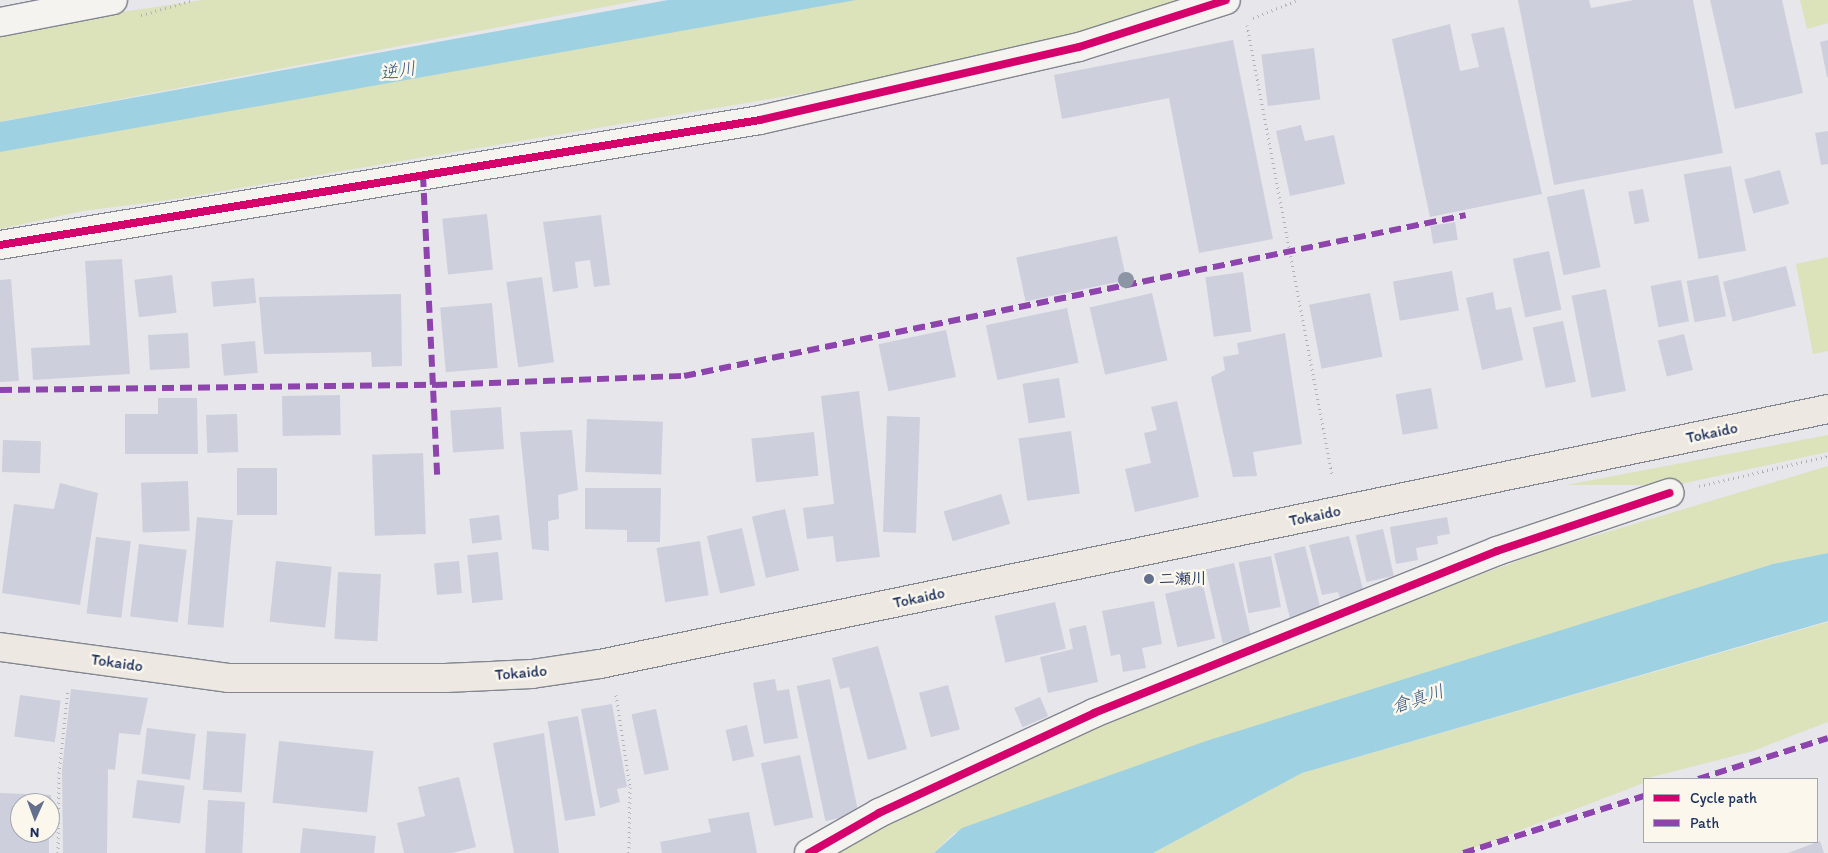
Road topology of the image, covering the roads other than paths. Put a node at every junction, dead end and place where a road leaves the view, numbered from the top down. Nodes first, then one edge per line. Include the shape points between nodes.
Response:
1 (113, 0) edge
2 (1232, 11) edge
3 (0, 22) edge
4 (0, 245) edge
5 (1828, 409) edge
6 (1669, 492) road end
7 (0, 647) edge
8 (809, 853) edge

1 - 3 street
2 - 4 street via 760,120
5 - 7 main road, Tokaido via 600,664 532,674 445,678 228,678
6 - 8 street via 1497,551 1094,713 879,812

